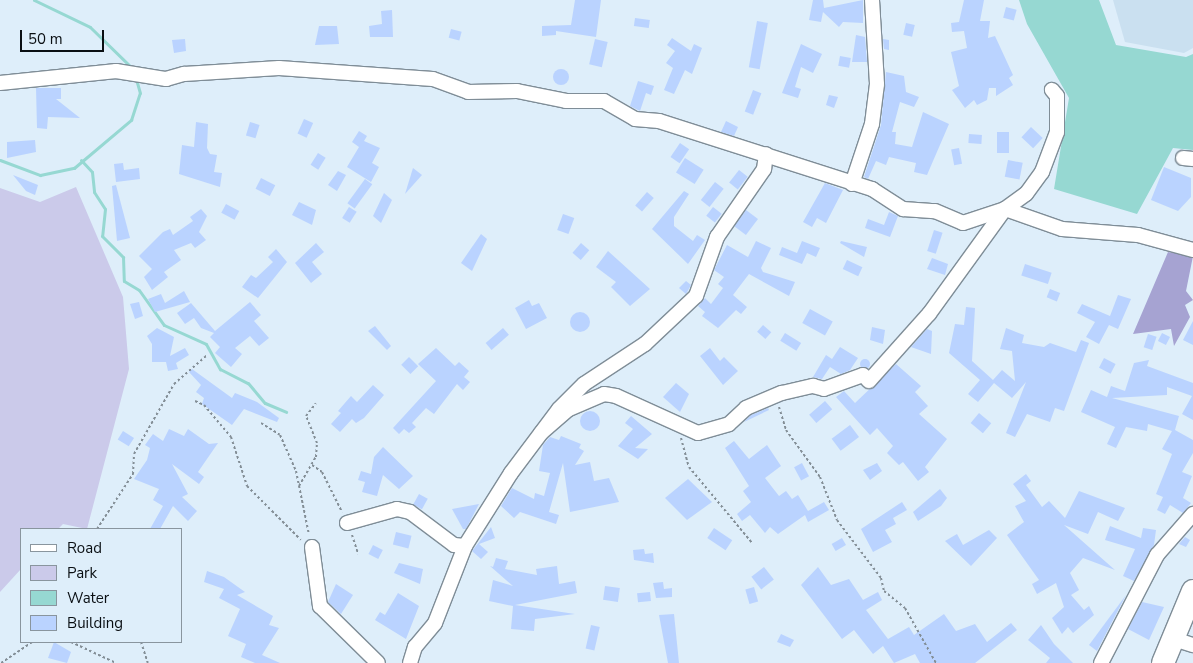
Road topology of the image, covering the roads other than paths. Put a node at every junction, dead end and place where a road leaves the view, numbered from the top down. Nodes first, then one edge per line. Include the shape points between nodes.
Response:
1 (872, 0) edge
2 (0, 83) edge
3 (1052, 90) dead end
4 (766, 154) junction
5 (852, 184) junction
6 (1005, 209) junction
7 (1193, 250) edge
8 (541, 433) junction
9 (1193, 514) edge
10 (347, 523) road end
11 (464, 546) junction
12 (312, 550) road end
13 (1193, 591) edge
14 (1171, 638) junction
15 (1193, 646) edge
16 (378, 663) edge
17 (410, 663) edge
18 (1101, 663) edge
19 (1163, 663) edge

1 - 5 street via 877,84 872,124
2 - 4 street via 132,70 166,79 184,74 279,68 365,72 433,79 468,92 508,91 566,101 604,101 636,119 659,121
3 - 6 street via 1057,96 1056,132 1042,172 1026,194
4 - 5 street
4 - 8 street via 764,169 717,238 696,296 645,344 584,384
5 - 6 street via 872,189 903,209 935,211 963,223
6 - 7 street via 1062,229 1138,235
6 - 8 street via 929,314 869,381 863,375 824,388 813,386 776,395 746,408 730,424 698,434 616,396 604,394 569,409
8 - 11 street
9 - 18 street via 1157,555
10 - 11 street via 398,509 410,512 454,546
11 - 17 street via 436,623 415,647
12 - 16 street via 320,606
13 - 14 highway
14 - 15 street
14 - 19 highway

